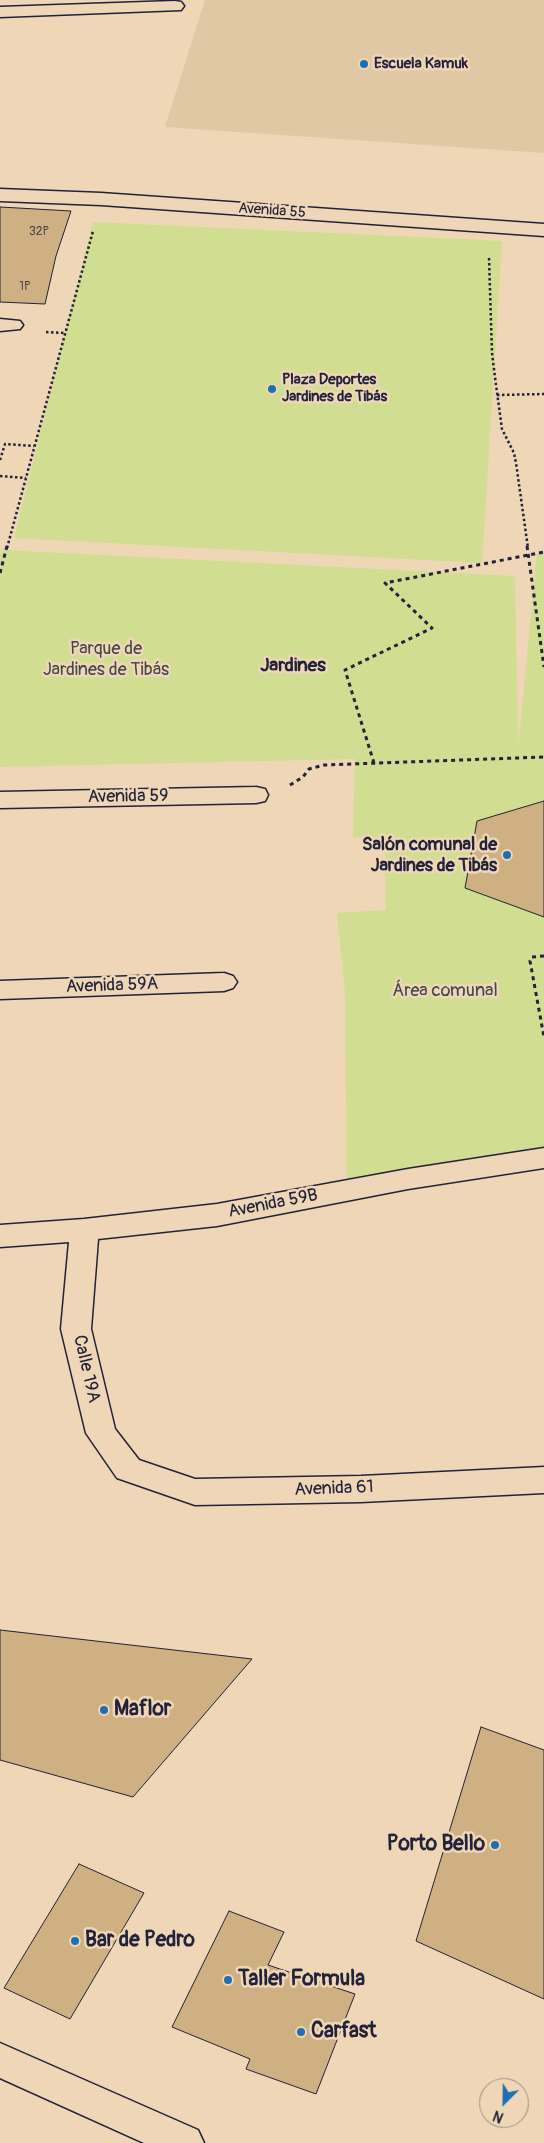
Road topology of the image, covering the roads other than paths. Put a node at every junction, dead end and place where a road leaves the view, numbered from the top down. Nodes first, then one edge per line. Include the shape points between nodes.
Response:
1 (175, 6) dead end
2 (0, 12) edge
3 (0, 195) edge
4 (544, 230) edge
5 (256, 795) road end
6 (0, 800) edge
7 (224, 982) dead end
8 (0, 990) edge
9 (544, 1158) edge
10 (84, 1230) junction
11 (0, 1236) edge
12 (128, 1468) joint
13 (544, 1480) edge
14 (0, 2060) edge
15 (185, 2143) edge

1 - 2 street
3 - 4 street, Avenida 55
5 - 6 street, Avenida 59
7 - 8 street, Avenida 59A
9 - 10 street, Avenida 59B via 417,1177 217,1215
10 - 11 street, Avenida 59B
10 - 12 street, Calle 19A via 76,1329 101,1433
12 - 13 street, Avenida 61 via 195,1492 361,1489
14 - 15 street

